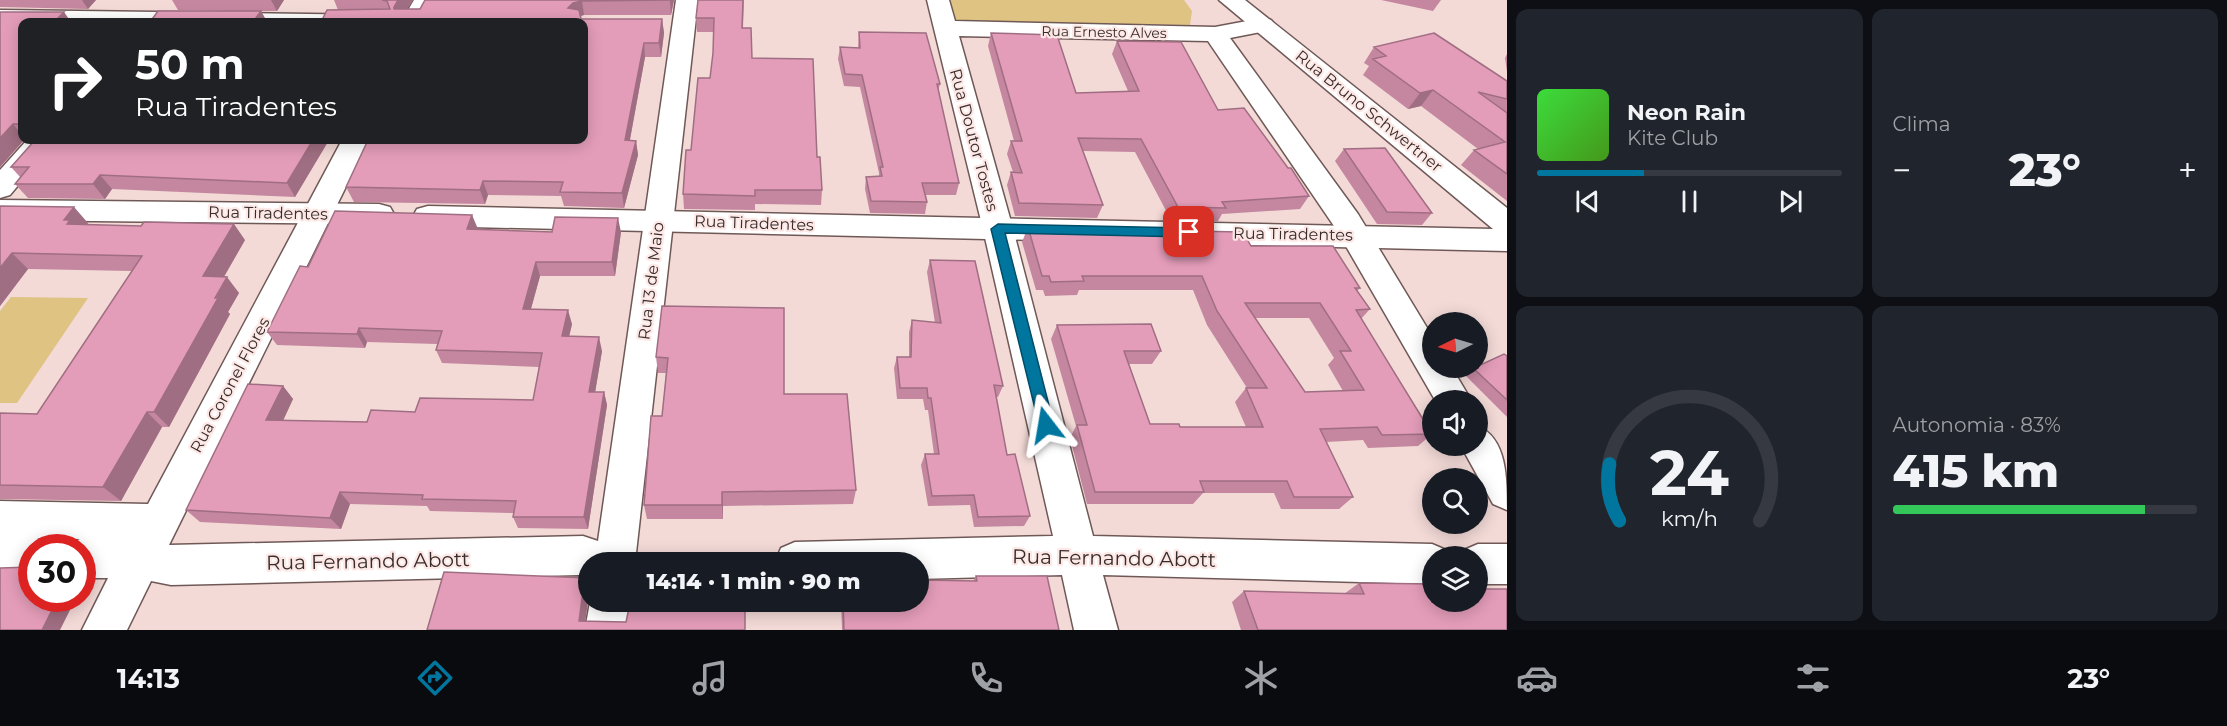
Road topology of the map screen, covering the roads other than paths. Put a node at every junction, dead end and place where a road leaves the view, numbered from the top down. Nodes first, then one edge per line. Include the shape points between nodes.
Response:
1 (163, 0) edge
2 (425, 0) edge
3 (1230, 0) edge
4 (941, 14) edge
5 (677, 16) edge
6 (0, 17) edge
7 (48, 18) edge
8 (147, 18) edge
9 (414, 18) edge
10 (1263, 25) junction
11 (1215, 34) junction
12 (38, 144) edge
13 (353, 144) edge
14 (0, 188) edge
15 (0, 210) edge
16 (320, 213) junction
17 (658, 221) junction
18 (1507, 225) edge
19 (998, 229) junction
20 (1356, 235) junction
21 (1507, 240) edge
22 (1422, 347) edge
23 (1486, 456) edge
24 (1507, 492) edge
25 (0, 519) edge
26 (157, 523) junction
27 (616, 552) edge
28 (0, 555) edge
29 (578, 555) edge
30 (1078, 555) junction
31 (18, 556) edge
32 (96, 558) edge
33 (139, 559) junction
34 (929, 559) edge
35 (1422, 564) edge
36 (1488, 564) edge
37 (1507, 564) edge
38 (610, 612) edge
39 (104, 630) edge
40 (607, 630) edge
41 (1096, 630) edge

1 - 8 street
2 - 9 street
3 - 10 street, Rua Bruno Schwertner
4 - 11 street, Rua Ernesto Alves
4 - 19 street, Rua Doutor Tostes
5 - 17 street, Rua 13 de Maio
6 - 7 street
10 - 11 street, Rua Ernesto Alves
10 - 18 street, Rua Bruno Schwertner
11 - 20 street
12 - 14 street
13 - 16 street, Rua Coronel Flores
15 - 16 street, Rua Tiradentes
16 - 17 street, Rua Tiradentes
16 - 26 street, Rua Coronel Flores
17 - 19 street, Rua Tiradentes
17 - 27 street, Rua 13 de Maio
19 - 20 street, Rua Tiradentes
19 - 30 street, Rua Doutor Tostes
20 - 21 street, Rua Tiradentes
20 - 22 street
23 - 24 street
25 - 26 street
26 - 33 street, Rua Coronel Flores
28 - 31 street
29 - 33 street, Rua Fernando Abott via 171,565
30 - 34 street, Rua Fernando Abott
30 - 35 street, Rua Fernando Abott
30 - 41 street, Rua Doutor Tostes
32 - 33 street, Rua Fernando Abott
33 - 39 street, Rua Coronel Flores
36 - 37 street
38 - 40 street

